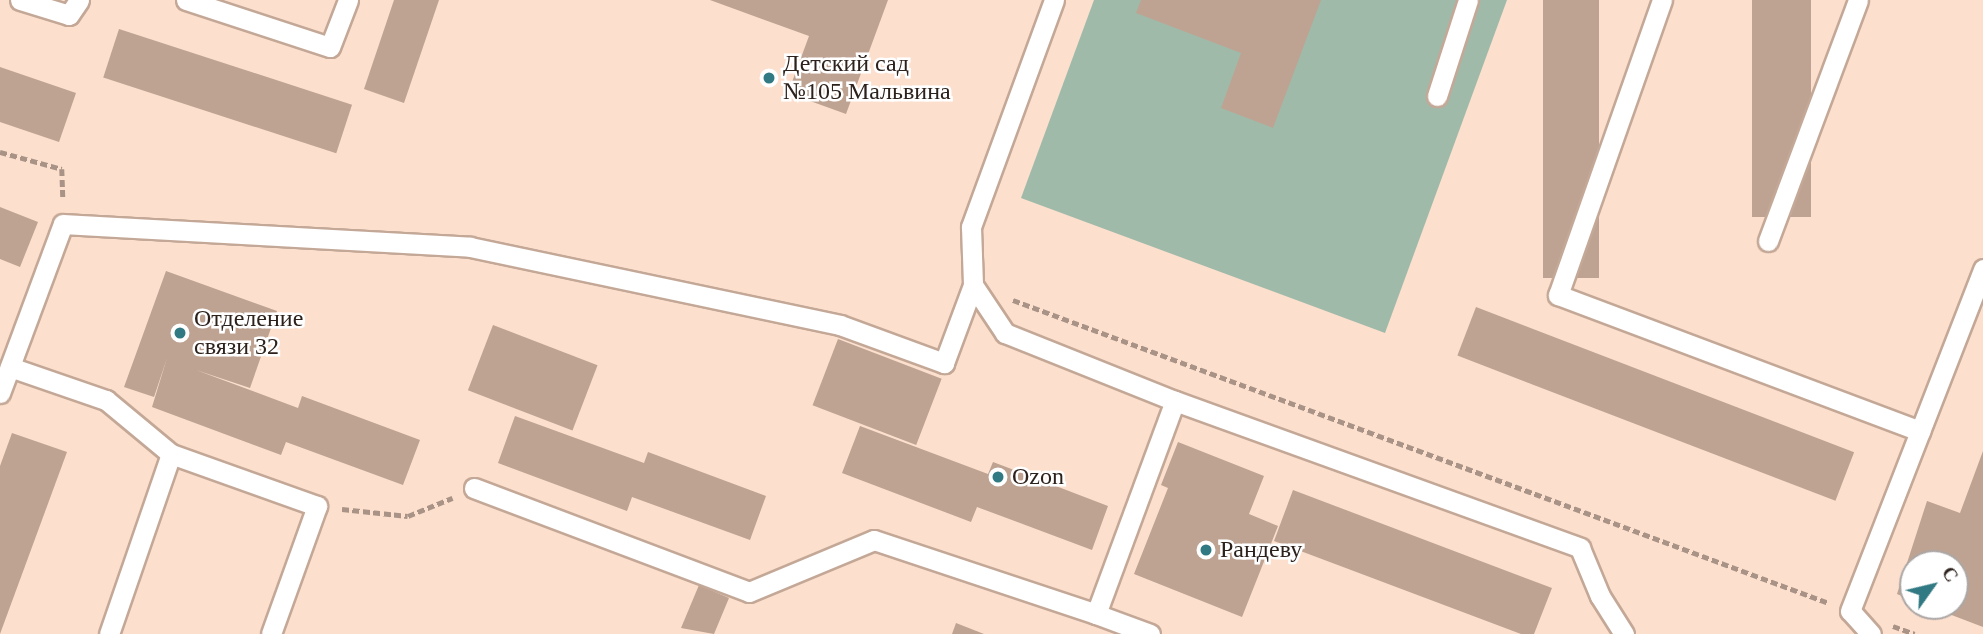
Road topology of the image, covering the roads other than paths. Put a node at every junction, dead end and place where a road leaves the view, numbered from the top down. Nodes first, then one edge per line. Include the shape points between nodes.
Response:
1 (20, 0) edge
2 (79, 0) edge
3 (186, 0) edge
4 (348, 0) edge
5 (1054, 0) edge
6 (1468, 0) edge
7 (1662, 0) edge
8 (1858, 0) edge
9 (1437, 96) dead end
10 (1769, 241) dead end
11 (1983, 269) edge
12 (973, 285) junction
13 (10, 367) junction
14 (0, 393) edge
15 (1175, 401) junction
16 (1920, 431) junction
17 (172, 454) junction
18 (474, 488) road end
19 (1096, 614) junction
20 (109, 634) edge
21 (271, 634) edge
22 (1150, 634) edge
23 (1624, 634) edge
24 (1871, 634) edge

1 - 2 lane via 69,15
3 - 4 lane via 330,47
5 - 12 lane via 971,227
6 - 9 lane
7 - 16 lane via 1558,295
8 - 10 lane
11 - 16 lane
12 - 13 lane via 944,363 840,325 470,247 63,224
12 - 15 lane via 1005,334
13 - 14 lane
13 - 17 lane via 106,400
15 - 19 lane
15 - 23 lane via 1580,548 1600,596
16 - 24 lane via 1850,611
17 - 20 lane
17 - 21 lane via 317,506
18 - 19 lane via 749,592 874,540
19 - 22 lane

